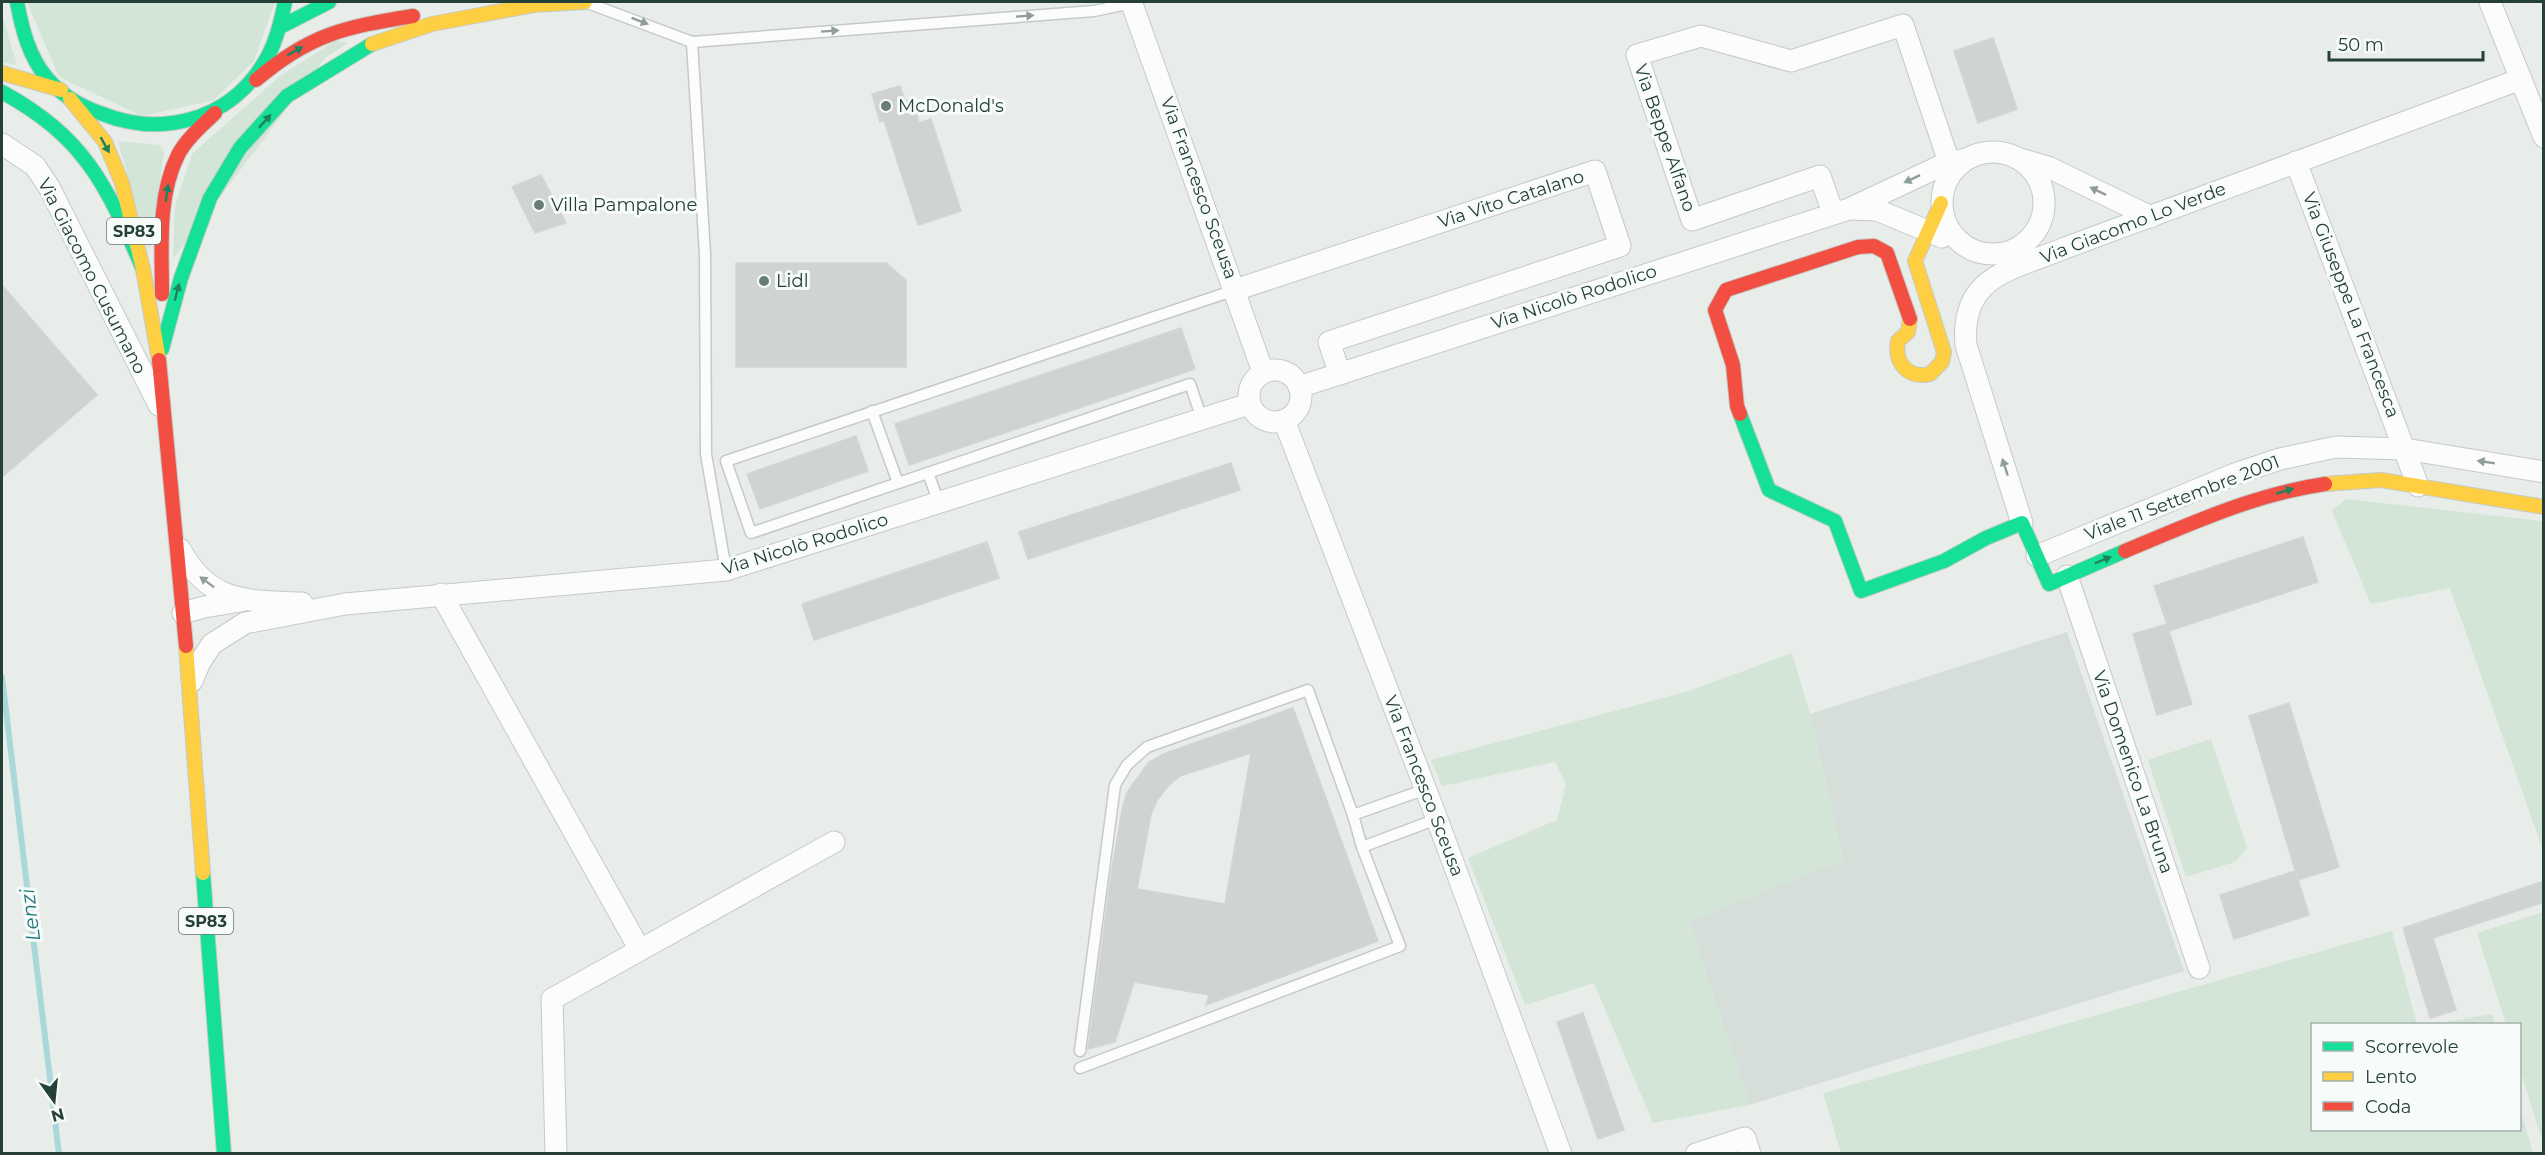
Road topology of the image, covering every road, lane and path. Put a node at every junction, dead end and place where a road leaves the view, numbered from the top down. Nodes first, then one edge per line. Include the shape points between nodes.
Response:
1 (16, 2) edge
2 (285, 2) edge
3 (329, 2) edge
4 (585, 2) edge
5 (2490, 2) edge
6 (1134, 3) edge
7 (534, 5) junction
8 (282, 26) junction
9 (692, 42) junction
10 (2, 73) edge
11 (2521, 79) junction
12 (248, 86) junction
13 (2, 92) edge
14 (65, 95) junction
15 (221, 107) junction
16 (2544, 137) edge
17 (2, 144) edge
18 (2019, 159) junction
19 (1958, 161) junction
20 (2296, 162) junction
21 (1941, 203) junction
22 (1841, 211) junction
23 (1893, 215) junction
24 (2151, 217) junction
25 (1928, 231) junction
26 (2064, 248) junction
27 (1968, 249) junction
28 (2011, 251) junction
29 (1915, 261) junction
30 (143, 269) junction
31 (1989, 279) junction
32 (1235, 290) junction
33 (162, 349) junction
34 (1263, 372) junction
35 (1340, 374) junction
36 (162, 377) junction
37 (1299, 387) junction
38 (1250, 404) junction
39 (872, 411) junction
40 (1202, 419) junction
41 (1284, 420) junction
42 (167, 422) junction
43 (2405, 449) junction
44 (2544, 472) edge
45 (928, 473) junction
46 (898, 483) junction
47 (2418, 486) junction
48 (939, 503) junction
49 (2544, 507) edge
50 (2022, 523) junction
51 (177, 543) junction
52 (2037, 556) junction
53 (726, 570) junction
54 (2058, 580) junction
55 (441, 594) junction
56 (245, 601) junction
57 (345, 604) junction
58 (183, 614) junction
59 (245, 622) junction
60 (189, 688) junction
61 (1426, 789) junction
62 (1353, 815) junction
63 (1437, 819) junction
64 (834, 842) dead end
65 (1362, 847) junction
66 (640, 950) junction
67 (2199, 968) dead end
68 (1080, 1051) dead end
69 (1080, 1068) dead end
70 (224, 1154) edge
71 (556, 1154) edge
72 (1561, 1154) edge
73 (1696, 1154) edge
74 (1750, 1154) edge

1 - 14 main road via 23,36 42,71
2 - 8 main road
3 - 8 main road
4 - 7 main road
4 -> 9 lane
5 - 11 street
9 -> 6 lane via 1094,11
6 - 32 street, Via Francesco Sceusa
12 -> 7 main road via 287,55 322,36 362,24 432,12
33 -> 7 main road via 181,278 210,198 240,148 287,96 367,46 432,24
8 - 12 main road via 269,58
9 - 53 lane via 705,254 706,454
10 - 14 main road
11 - 16 street
11 - 20 street, Via Giacomo Lo Verde
12 - 15 main road
13 - 30 main road via 49,122 84,153 108,191
14 - 15 main road via 105,118 144,126 184,122
14 -> 30 main road, SP83 via 105,142 122,183
33 -> 15 main road, SP83 via 166,187 179,154
17 - 42 street, Via Giacomo Cusumano via 35,166 49,187
18 - 19 street via 2002,152 1984,152
24 -> 18 street via 2048,167
18 - 28 street via 2040,182 2043,214 2027,241
19 - 21 street via 1944,185
19 -> 22 street
19 - 22 street, Via Beppe Alfano via 1903,25 1791,61 1701,36 1637,55 1692,220 1820,176
20 - 24 street, Via Giacomo Lo Verde
20 - 43 street, Via Giuseppe La Francesca
21 - 25 main road
21 - 27 street via 1948,230
22 - 23 street via 1877,210
22 - 35 street, Via Nicolò Rodolico
23 - 25 street
23 - 29 street via 1904,228
24 - 26 street, Via Giacomo Lo Verde
25 - 27 street
25 - 29 main road
26 - 28 street
26 - 31 street, Via Giacomo Lo Verde
27 - 28 street via 1990,255
28 - 31 street
29 - 50 main road via 1944,352 1939,369 1928,375 1916,376 1903,368 1897,356 1898,341 1908,332 1911,322 1887,253 1881,247 1858,247 1726,290 1720,298 1716,310 1733,365 1737,406 1769,490 1835,521 1861,591 1944,561
30 - 36 main road, SP83
50 -> 31 street via 1966,345 1964,325 1968,307
32 - 34 street, Via Francesco Sceusa
32 - 35 street, Via Vito Catalano via 1595,171 1620,246 1329,342
32 - 39 lane
33 - 36 main road, SP83
34 - 37 street via 1272,369 1288,373
34 - 38 street via 1249,389
35 - 37 street, Via Nicolò Rodolico
36 - 42 main road, SP83
37 - 41 street via 1300,403 1292,416
38 - 40 street, Via Nicolò Rodolico
38 - 41 street via 1253,412 1268,421
39 - 46 lane
39 - 46 lane via 726,461 750,533
40 - 45 lane via 1190,384
40 - 48 street, Via Nicolò Rodolico
41 - 61 street, Via Francesco Sceusa
42 - 51 main road, SP83
44 -> 43 street, Viale 11 Settembre 2001
43 - 47 street, Via Giuseppe La Francesca
43 - 52 street, Viale 11 Settembre 2001 via 2336,447 2280,459
45 - 46 lane
45 - 48 lane
47 - 49 main road, Viale 11 Settembre 2001
54 -> 47 main road, Viale 11 Settembre 2001 via 2205,517 2291,489 2381,480
48 - 53 street, Via Nicolò Rodolico
50 - 52 main road
56 -> 51 street, Via Nicolò Rodolico via 221,592 200,577
51 - 58 main road, SP83
52 - 54 main road
53 - 55 street, Via Nicolò Rodolico
54 - 67 street, Via Domenico La Bruna
55 - 57 street, Via Nicolò Rodolico
55 - 66 street
56 - 57 street, Via Nicolò Rodolico
56 - 58 street, Via Nicolò Rodolico
57 - 59 street, Via Nicolò Rodolico
58 - 59 street, Via Nicolò Rodolico
58 - 60 main road, SP83
59 - 60 street, Via Nicolò Rodolico via 212,644
60 - 70 main road, SP83
61 - 62 lane
61 - 63 street, Via Francesco Sceusa
62 - 65 lane
62 - 68 lane via 1308,690 1147,747 1127,765 1115,785
63 - 65 lane
63 - 72 street, Via Francesco Sceusa
64 - 66 street
65 - 69 lane via 1400,946
66 - 71 street via 552,999
73 - 74 street via 1745,1138

